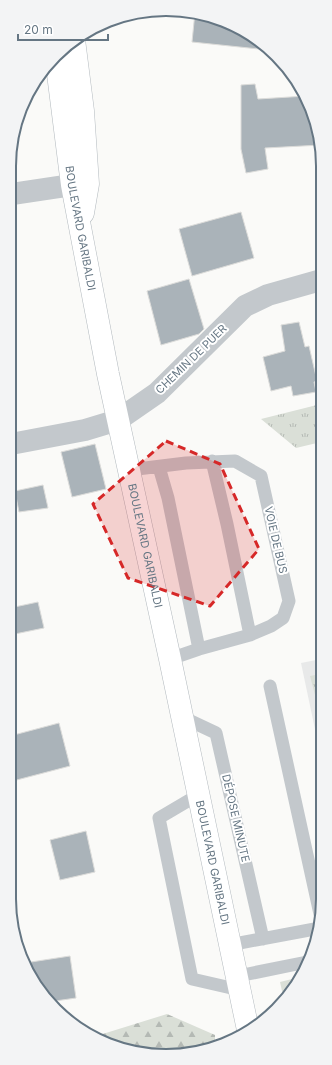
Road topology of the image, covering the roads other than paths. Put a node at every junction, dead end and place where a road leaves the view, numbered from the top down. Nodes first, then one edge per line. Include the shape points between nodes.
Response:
1 (75, 47) edge
2 (57, 63) edge
3 (72, 185) junction
4 (16, 193) edge
5 (80, 228) junction
6 (316, 281) edge
7 (118, 420) junction
8 (16, 443) edge
9 (212, 461) junction
10 (159, 467) junction
11 (128, 470) junction
12 (250, 636) junction
13 (199, 649) junction
14 (170, 659) junction
15 (270, 686) dead end
16 (182, 718) junction
17 (198, 795) junction
18 (316, 896) edge
19 (313, 929) edge
20 (263, 939) junction
21 (229, 945) junction
22 (302, 964) edge
23 (239, 983) junction
24 (247, 1025) edge

1 - 5 main road via 88,184
2 - 3 main road, BOULEVARD GARIBALDI
3 - 4 street
3 - 5 main road, BOULEVARD GARIBALDI
5 - 7 main road, BOULEVARD GARIBALDI
6 - 7 street, CHEMIN DE PUER via 268,295 245,306 157,393
7 - 8 street, CHEMIN DE PUER via 85,430
7 - 11 main road, BOULEVARD GARIBALDI
9 - 10 lane, VOIE DE BUS
9 - 12 lane
9 - 12 lane, VOIE DE BUS via 235,461 261,476 285,580 289,602 283,618
10 - 11 lane, VOIE DE BUS
10 - 13 lane via 168,498
11 - 14 main road, BOULEVARD GARIBALDI
12 - 13 lane, VOIE DE BUS
13 - 14 lane, VOIE DE BUS
14 - 16 main road, BOULEVARD GARIBALDI
15 - 18 lane
16 - 17 main road, BOULEVARD GARIBALDI
16 - 20 lane, DÉPOSE MINUTE via 216,734
17 - 21 main road, BOULEVARD GARIBALDI
17 - 23 lane via 159,818 192,979
19 - 20 lane
20 - 21 lane
21 - 23 main road, BOULEVARD GARIBALDI
22 - 23 lane
23 - 24 main road, BOULEVARD GARIBALDI

